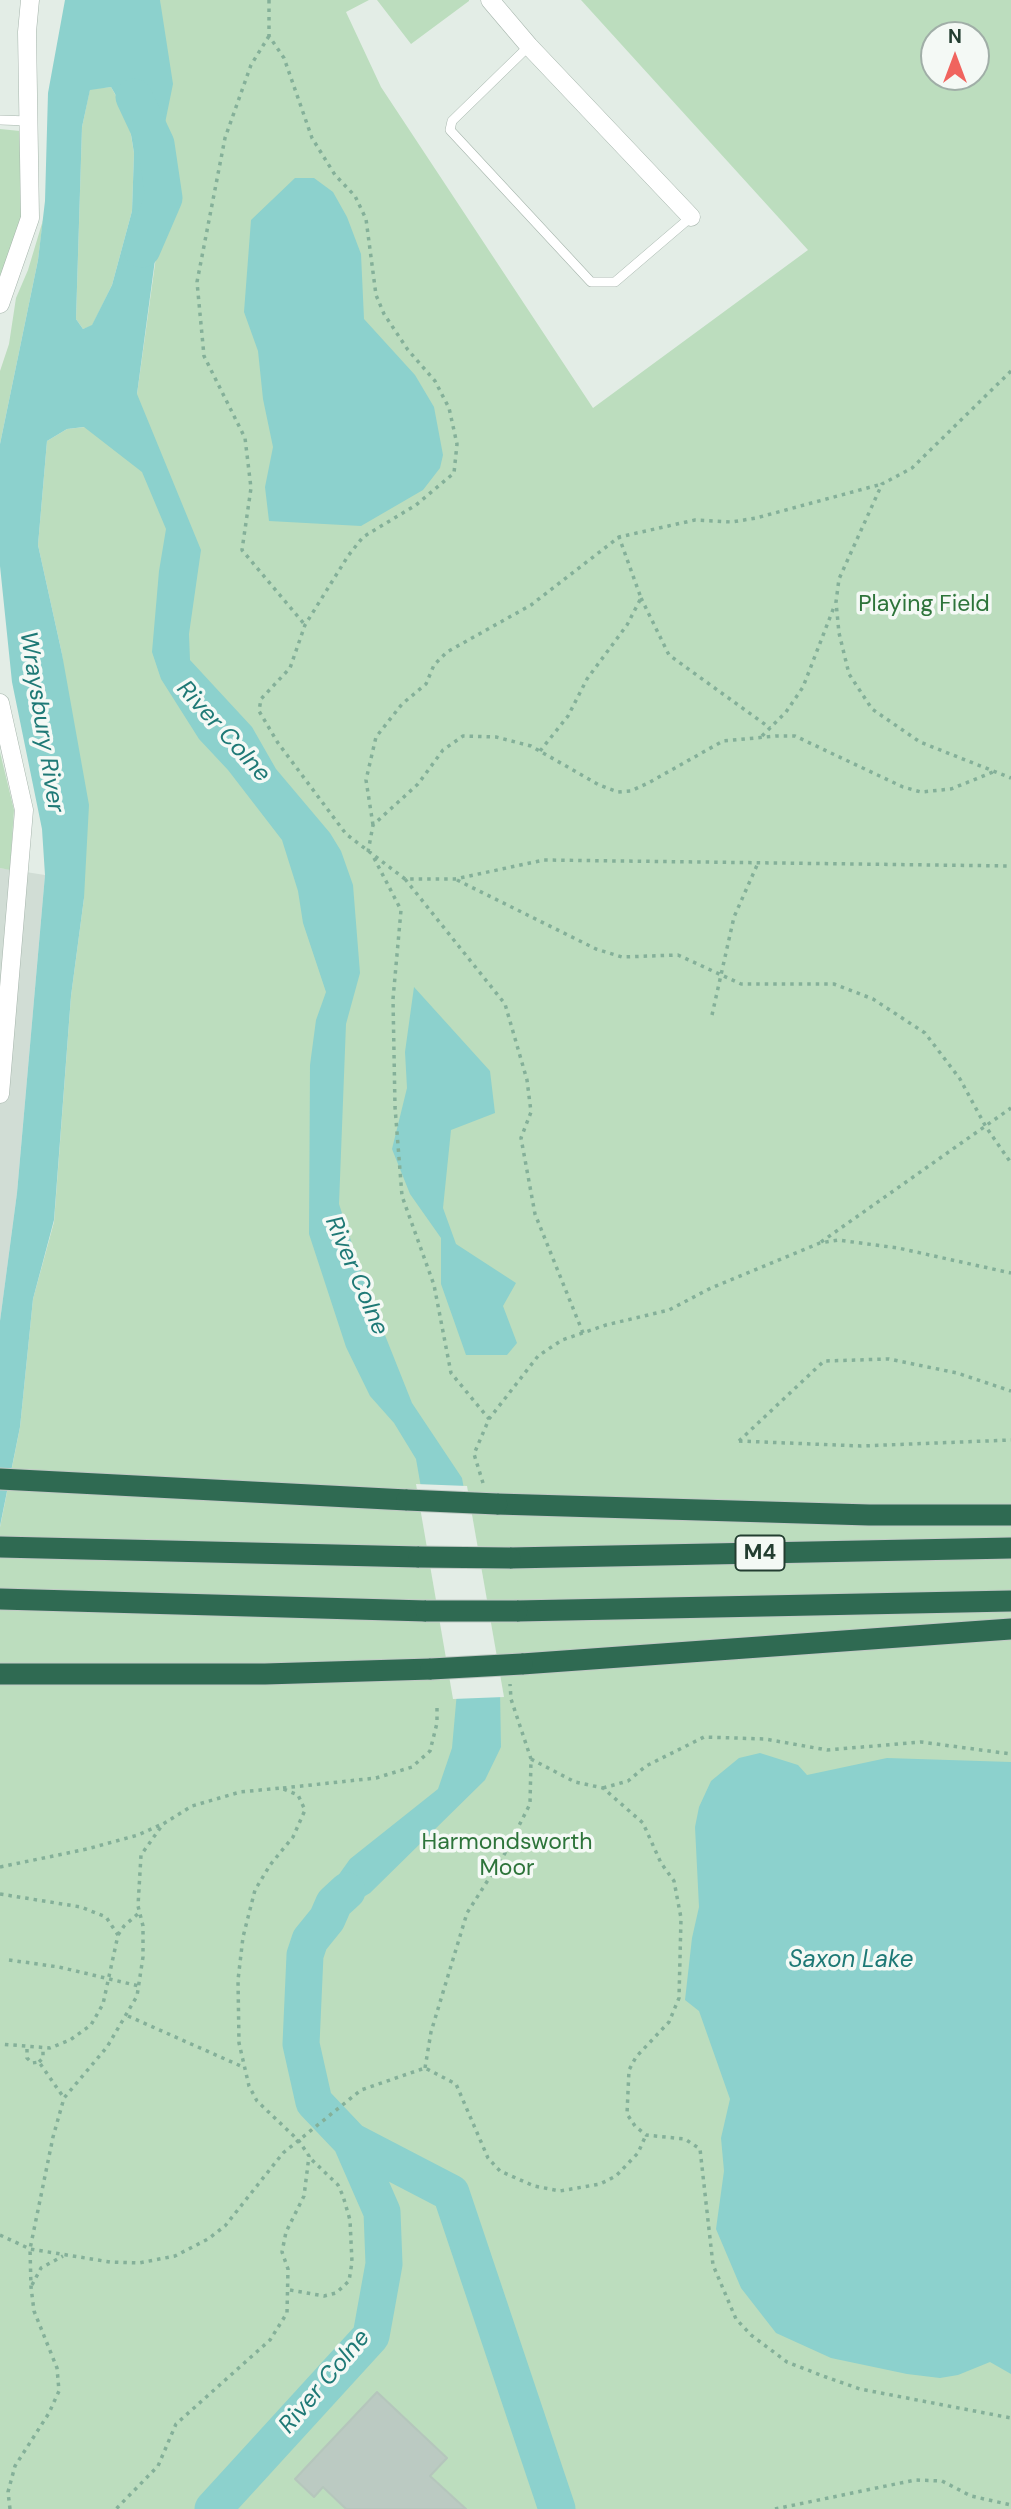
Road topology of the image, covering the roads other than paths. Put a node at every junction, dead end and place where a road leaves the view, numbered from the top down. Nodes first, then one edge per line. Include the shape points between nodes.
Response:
1 (30, 0) edge
2 (490, 0) edge
3 (529, 46) junction
4 (0, 120) edge
5 (30, 121) junction
6 (691, 217) joint
7 (0, 304) edge
8 (0, 703) edge
9 (2, 1039) edge
10 (0, 1094) edge
11 (0, 1479) edge
12 (1011, 1515) edge
13 (2, 1547) edge
14 (1011, 1548) edge
15 (0, 1599) edge
16 (1011, 1601) edge
17 (1011, 1629) edge
18 (0, 1674) edge

1 - 5 street
2 - 3 street
3 - 6 street
3 - 6 lane via 452,121 450,130 591,282 615,282
4 - 5 lane
5 - 7 street via 30,218
8 - 9 street via 24,810
9 - 10 street
11 - 12 highway, bridge via 497,1504
13 - 14 highway, M4, bridge via 510,1558
15 - 16 highway, bridge via 426,1611
17 - 18 highway, bridge via 431,1669

